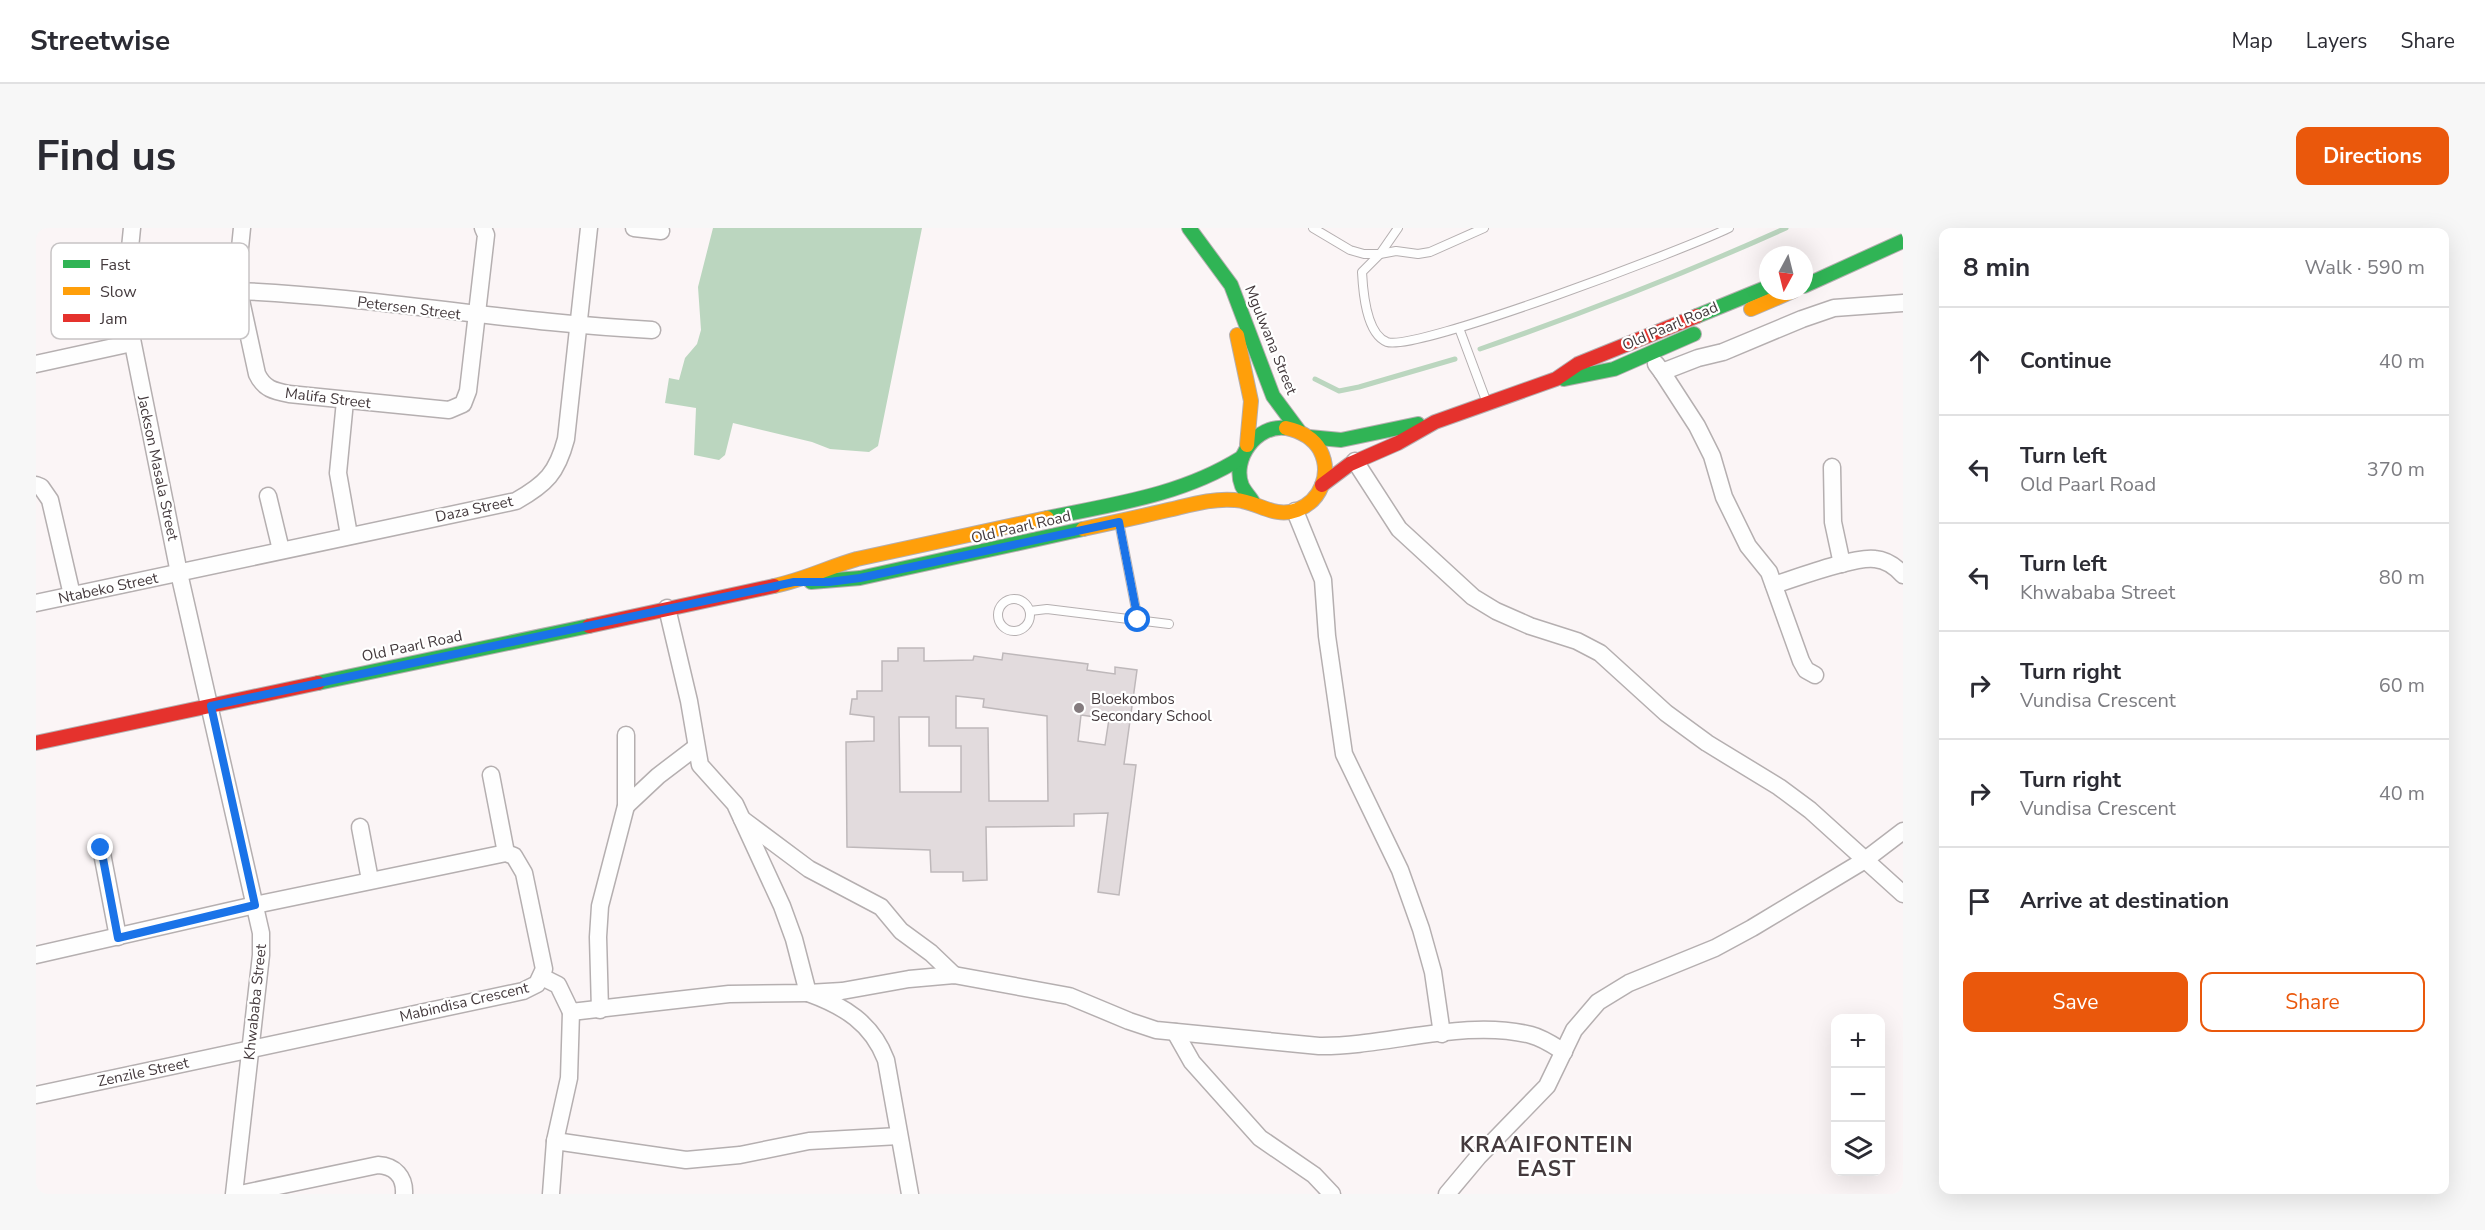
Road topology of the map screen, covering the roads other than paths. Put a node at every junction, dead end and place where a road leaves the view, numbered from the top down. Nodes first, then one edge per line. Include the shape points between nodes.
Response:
1 (132, 228) edge
2 (242, 228) edge
3 (483, 228) edge
4 (589, 228) edge
5 (634, 228) edge
6 (1188, 228) edge
7 (1313, 228) edge
8 (1398, 228) edge
9 (1484, 228) edge
10 (1729, 228) edge
11 (661, 231) dead end
12 (1887, 233) dead end
13 (1903, 242) edge
14 (130, 243) edge
15 (240, 243) edge
16 (1380, 254) junction
17 (1212, 262) junction
18 (1813, 267) edge
19 (1813, 282) edge
20 (1759, 291) edge
21 (249, 292) edge
22 (1773, 300) edge
23 (1903, 303) edge
24 (1741, 314) dead end
25 (477, 315) junction
26 (578, 326) junction
27 (1710, 327) dead end
28 (1459, 328) junction
29 (652, 330) dead end
30 (249, 337) edge
31 (131, 339) edge
32 (132, 344) junction
33 (1648, 354) junction
34 (36, 364) edge
35 (1662, 372) junction
36 (1556, 379) junction
37 (345, 401) junction
38 (1487, 404) junction
39 (1435, 422) junction
40 (1304, 434) junction
41 (1244, 452) junction
42 (1355, 461) junction
43 (1832, 468) dead end
44 (36, 485) edge
45 (1322, 485) junction
46 (268, 496) dead end
47 (1253, 502) junction
48 (1115, 504) junction
49 (1295, 511) junction
50 (1119, 522) junction
51 (350, 535) junction
52 (281, 550) junction
53 (1842, 564) junction
54 (179, 573) junction
55 (1903, 575) edge
56 (794, 582) junction
57 (1774, 585) junction
58 (72, 595) junction
59 (36, 603) edge
60 (667, 609) junction
61 (1029, 611) dead end
62 (1138, 620) junction
63 (1169, 624) dead end
64 (1815, 675) dead end
65 (211, 706) junction
66 (626, 735) dead end
67 (36, 743) edge
68 (696, 747) junction
69 (491, 775) dead end
70 (626, 806) junction
71 (741, 818) junction
72 (360, 827) dead end
73 (1903, 831) edge
74 (101, 848) dead end
75 (506, 853) junction
76 (1865, 860) junction
77 (370, 880) junction
78 (1903, 894) edge
79 (255, 905) junction
80 (118, 938) junction
81 (36, 955) edge
82 (954, 975) junction
83 (542, 977) junction
84 (808, 993) junction
85 (600, 1010) junction
86 (571, 1012) junction
87 (1176, 1032) junction
88 (1442, 1034) junction
89 (250, 1049) junction
90 (1564, 1052) junction
91 (36, 1095) edge
92 (899, 1136) junction
93 (555, 1141) junction
94 (234, 1194) edge
95 (240, 1194) edge
96 (404, 1194) edge
97 (551, 1194) edge
98 (910, 1194) edge
99 (1332, 1194) edge
100 (1447, 1194) edge

1 - 14 street, Jackson Masala Street
2 - 15 street, Malifa Street
3 - 25 street via 486,235
4 - 26 street, Daza Street
5 - 11 street
6 - 17 main road, Mgulwana Street
7 - 16 lane via 1350,250
8 - 16 lane
9 - 16 lane via 1430,252
10 - 28 lane via 1643,264
12 - 18 main road
13 - 19 main road
16 - 28 lane via 1362,273 1365,310 1381,339 1401,344
17 - 40 main road, Mgulwana Street via 1222,271 1239,303 1273,396
17 - 41 main road, Mgulwana Street via 1236,332 1251,401
20 - 36 main road, Old Paarl Road via 1585,361
21 - 25 street, Petersen Street
22 - 24 main road, Old Paarl Road
23 - 35 street via 1834,308
25 - 26 street, Petersen Street
25 - 37 street, Malifa Street via 463,404 449,410
26 - 29 street, Petersen Street
26 - 51 street, Daza Street via 566,439 556,469 544,483 516,501
27 - 33 main road, Old Paarl Road
28 - 38 lane
30 - 37 street, Malifa Street via 263,385 289,394
31 - 32 street, Jackson Masala Street
32 - 34 street
32 - 54 street, Jackson Masala Street
33 - 35 street
33 - 36 main road, Old Paarl Road via 1591,376
35 - 57 street via 1697,426 1712,456 1734,521
36 - 38 main road, Old Paarl Road
37 - 51 street via 338,473
38 - 39 main road, Old Paarl Road
39 - 40 main road, Old Paarl Road via 1341,440
39 - 42 main road, Old Paarl Road
40 - 41 main road, Old Paarl Road via 1283,428 1267,430
40 - 45 main road via 1323,459
41 - 47 main road via 1241,482
41 - 48 main road, Old Paarl Road via 1222,471 1194,484
42 - 45 main road, Old Paarl Road
42 - 76 street via 1399,529 1473,597 1530,626 1600,653 1666,714 1779,787
43 - 53 street via 1833,522
44 - 58 street via 50,500
45 - 49 main road, Old Paarl Road via 1312,501
46 - 52 street
47 - 49 main road, Old Paarl Road via 1270,511
47 - 50 main road, Old Paarl Road via 1199,502
48 - 50 lane
48 - 56 main road, Old Paarl Road via 856,559
49 - 88 street via 1323,580 1344,754 1400,870 1421,929 1433,972
50 - 56 main road, Old Paarl Road via 860,578
50 - 62 lane
51 - 52 street, Daza Street
52 - 54 street, Daza Street
53 - 55 street via 1873,558
53 - 57 street
54 - 58 street, Ntabeko Street
54 - 65 street, Jackson Masala Street
56 - 60 main road, Old Paarl Road
57 - 64 street via 1801,661
58 - 59 street, Ntabeko Street
60 - 65 main road, Old Paarl Road
60 - 68 street
61 - 62 lane via 1047,609
62 - 63 lane
65 - 67 main road, Old Paarl Road
65 - 79 street, Khwababa Street
66 - 70 street
68 - 70 street
68 - 71 street via 700,765 735,804
69 - 75 street, Mabindisa Crescent
70 - 85 street via 600,906
71 - 82 street via 809,869 880,907 901,932
71 - 84 street via 782,906
72 - 77 street
73 - 76 street
74 - 80 street
75 - 77 street
75 - 83 street, Mabindisa Crescent via 514,856 524,873 544,969
76 - 78 street
76 - 90 street via 1715,948 1629,983 1598,1002 1574,1030
77 - 79 street
79 - 80 street
79 - 89 street, Khwababa Street via 261,955
80 - 81 street
82 - 84 street
82 - 87 street via 1069,996 1129,1022
83 - 86 street via 558,985
83 - 89 street, Mabindisa Crescent via 523,991
84 - 85 street via 729,994
84 - 92 street via 848,1011 866,1025 880,1044
85 - 86 street
86 - 93 street via 569,1078
87 - 88 street via 1335,1046
87 - 99 street via 1192,1062 1260,1138 1314,1175
88 - 90 street via 1512,1032 1532,1035
89 - 91 street, Zenzile Street
89 - 94 street, Khwababa Street
90 - 100 street via 1547,1086
92 - 93 street via 809,1141 740,1155 686,1160
92 - 98 street
93 - 97 street
95 - 96 street via 378,1165 397,1172 404,1184

